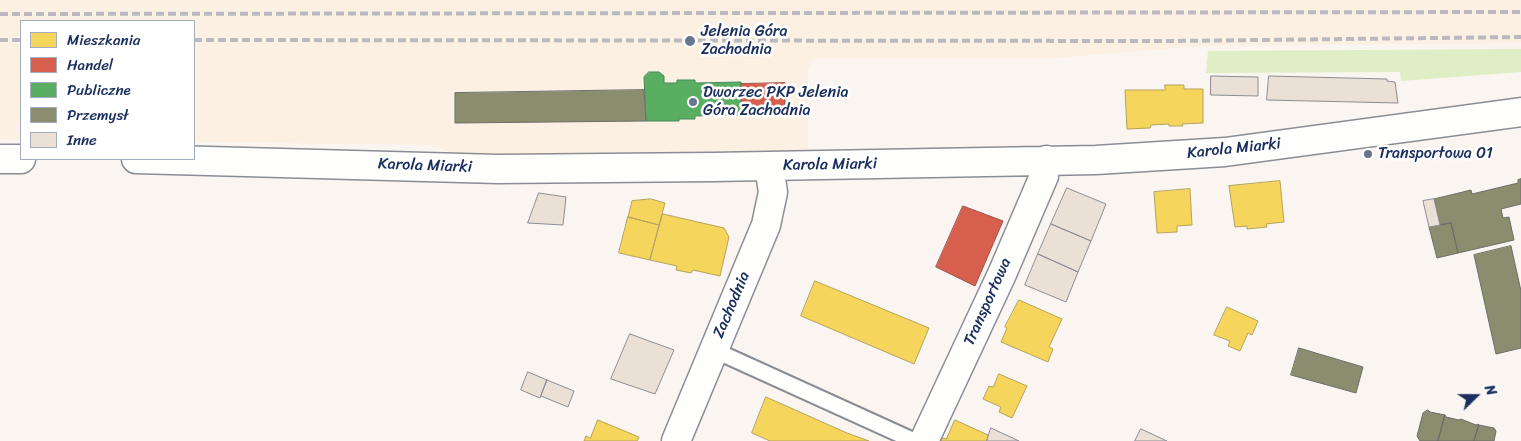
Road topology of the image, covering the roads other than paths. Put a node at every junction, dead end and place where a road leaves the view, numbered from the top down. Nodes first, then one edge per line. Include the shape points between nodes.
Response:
1 (1521, 112) edge
2 (0, 159) edge
3 (20, 159) edge
4 (172, 160) edge
5 (1046, 160) junction
6 (769, 166) junction
7 (714, 350) junction
8 (917, 440) edge
9 (676, 441) edge

1 - 5 street, Karola Miarki via 1225,152
2 - 3 street
4 - 6 street, Karola Miarki via 498,169
5 - 6 street, Karola Miarki
5 - 8 street, Transportowa via 1044,176 1002,274
6 - 7 street, Zachodnia via 773,192 766,225
7 - 8 lane
7 - 9 street, Zachodnia

